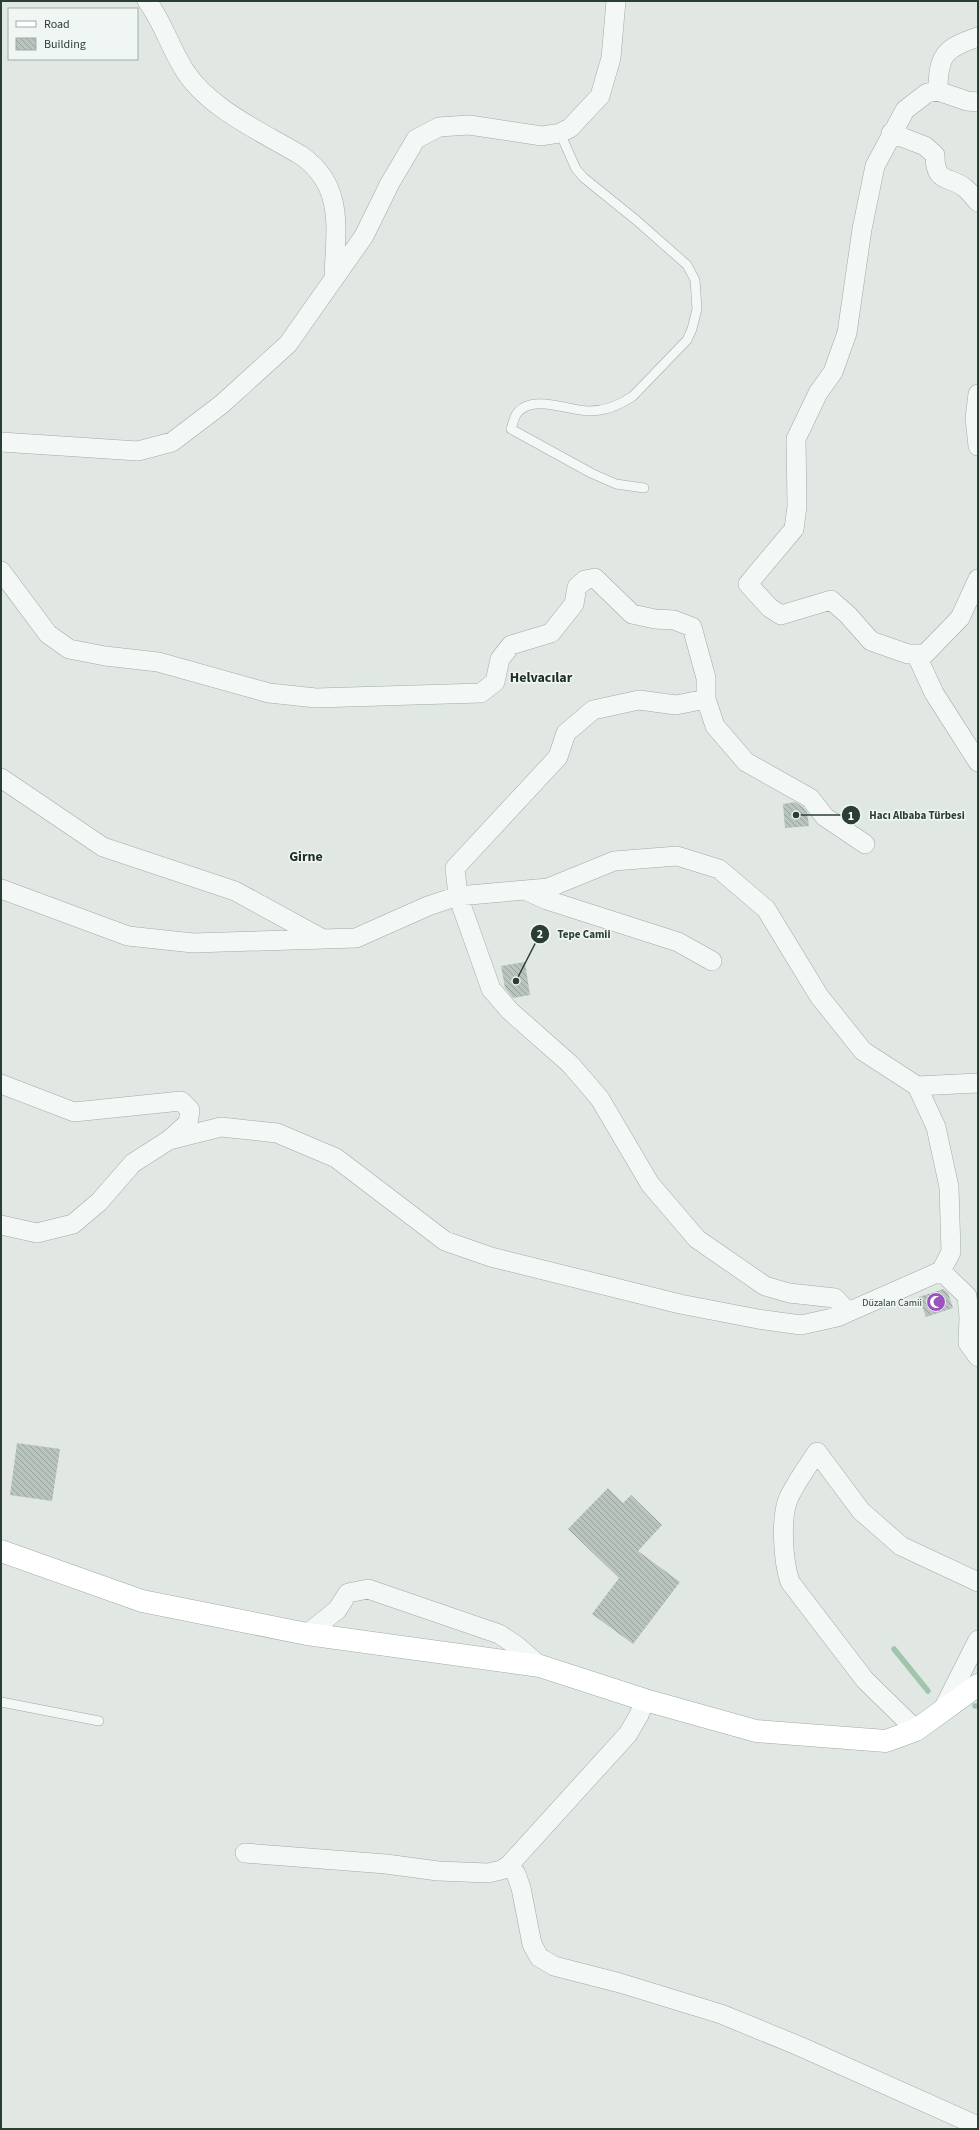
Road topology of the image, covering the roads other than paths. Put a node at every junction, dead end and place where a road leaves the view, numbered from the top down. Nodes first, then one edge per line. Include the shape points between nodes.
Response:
1 (147, 1) edge
2 (616, 1) edge
3 (978, 37) edge
4 (938, 91) junction
5 (978, 102) edge
6 (560, 133) junction
7 (891, 133) junction
8 (978, 202) edge
9 (334, 279) junction
10 (978, 394) edge
11 (1, 442) edge
12 (978, 446) edge
13 (644, 488) dead end
14 (1, 571) edge
15 (978, 579) edge
16 (973, 606) edge
17 (916, 654) junction
18 (706, 699) junction
19 (978, 762) edge
20 (1, 778) edge
21 (866, 844) dead end
22 (1, 889) edge
23 (526, 890) junction
24 (458, 896) junction
25 (324, 939) junction
26 (712, 961) dead end
27 (978, 1083) edge
28 (1, 1084) edge
29 (917, 1086) junction
30 (169, 1140) junction
31 (1, 1225) edge
32 (941, 1271) junction
33 (972, 1301) edge
34 (848, 1312) junction
35 (978, 1357) edge
36 (1, 1551) edge
37 (978, 1582) edge
38 (307, 1634) junction
39 (978, 1640) edge
40 (540, 1666) junction
41 (978, 1685) edge
42 (644, 1700) junction
43 (1, 1702) edge
44 (942, 1710) junction
45 (99, 1721) dead end
46 (916, 1730) junction
47 (245, 1853) dead end
48 (509, 1865) junction
49 (978, 2126) edge

1 - 9 street via 185,71 201,90 212,101 311,162 325,179 336,215
2 - 6 street via 611,58 600,96 570,128
3 - 4 street via 958,45 946,54 938,68
4 - 5 street
4 - 7 street via 927,93 905,110
6 - 9 street via 542,136 469,125 439,127 416,139 390,183 364,236
6 - 13 lane via 576,169 584,178 687,265 695,280 698,298 696,319 687,340 624,402 589,411 540,404 529,405 517,413 511,429 610,481
7 - 8 street via 925,146 935,155 935,168 940,176 965,188
7 - 17 street via 875,166 862,229 847,333 833,372 818,393 796,439 797,506 794,529 748,584 770,608 781,615 831,600 871,641 908,654
9 - 11 street via 288,344 222,404 172,442 138,452
10 - 12 street via 975,418
14 - 18 street via 48,634 69,649 158,662 270,693 316,698 481,693 495,682 500,659 511,646 551,633 574,604 577,587 585,580 595,578 632,614 655,620 674,620 692,627 706,678
15 - 16 street
16 - 17 street via 925,654
17 - 19 street via 934,693
18 - 21 street via 715,726 746,762 810,798 825,818
18 - 24 street via 676,705 639,700 593,710 566,733 558,756 455,868
20 - 25 street via 103,847 235,891
22 - 25 street via 128,936 193,943
23 - 24 street
23 - 26 street via 547,900 678,942
23 - 29 street via 548,888 614,861 677,856 719,869 766,909 819,996 863,1051
24 - 25 street via 428,906 356,938
24 - 34 street via 491,989 590,1086 650,1184 697,1239 765,1286 789,1293 831,1296 839,1300
27 - 29 street
28 - 30 street via 74,1112 181,1101 190,1110 188,1123
29 - 32 street via 936,1128 949,1187 951,1252
30 - 31 street via 133,1163 99,1202 74,1224 36,1233
30 - 34 street via 222,1127 277,1133 336,1158 445,1241 491,1257 680,1304 758,1319 801,1325
32 - 33 street
32 - 34 street
33 - 35 street via 968,1342
36 - 38 street via 142,1601
37 - 46 street via 901,1546 861,1511 817,1452 788,1498 784,1526 785,1566 790,1582 865,1680
38 - 40 street
38 - 40 street via 337,1610 348,1594 368,1589 499,1634
39 - 44 street
40 - 42 street
41 - 44 street
42 - 46 street via 756,1731 886,1741
42 - 48 street via 628,1734
43 - 45 lane
44 - 46 street
47 - 48 street via 488,1874
48 - 49 street via 516,1874 521,1888 532,1944 539,1957 554,1966 721,2014

